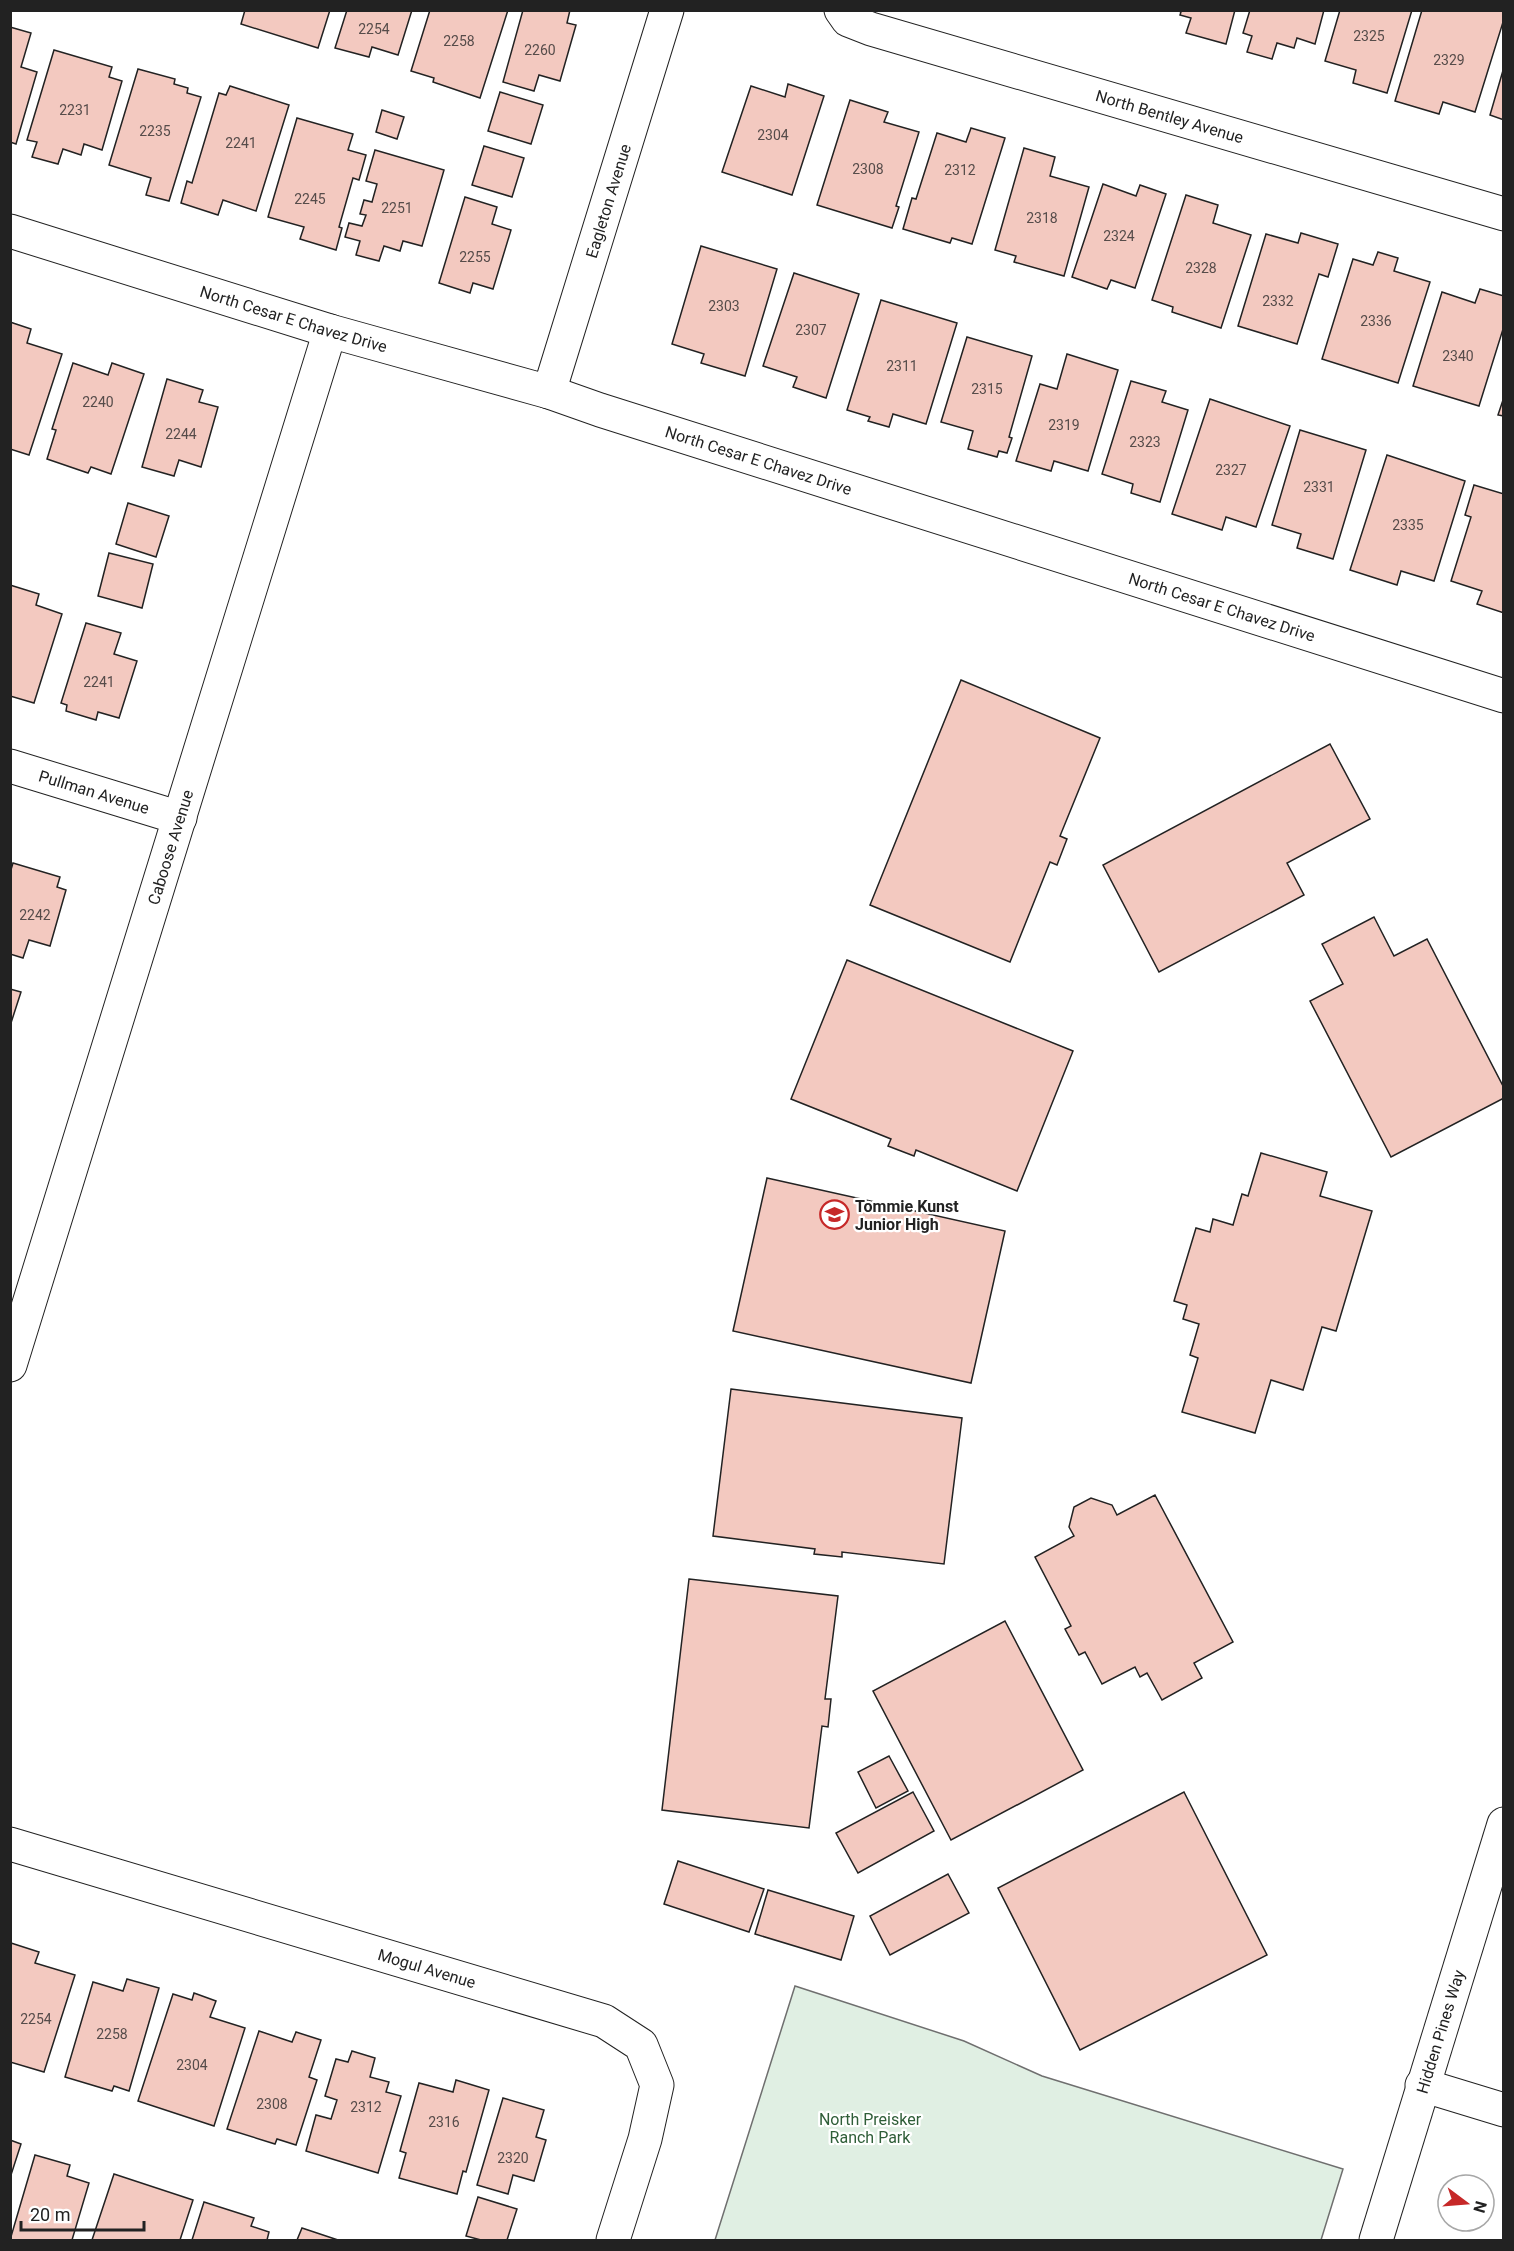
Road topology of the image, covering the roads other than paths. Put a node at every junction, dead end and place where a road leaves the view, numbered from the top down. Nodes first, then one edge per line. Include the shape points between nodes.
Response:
1 (667, 10) edge
2 (841, 10) edge
3 (1503, 214) edge
4 (10, 231) edge
5 (330, 331) junction
6 (549, 392) junction
7 (1503, 696) edge
8 (10, 766) edge
9 (180, 818) junction
10 (21, 1296) edge
11 (10, 1365) edge
12 (1503, 1824) edge
13 (10, 1844) edge
14 (1422, 2085) junction
15 (1503, 2110) edge
16 (613, 2241) edge
17 (1376, 2241) edge

1 - 6 street, Eagleton Avenue
2 - 3 street, North Bentley Avenue via 848,20 871,29
4 - 5 street, North Cesar E Chavez Drive
5 - 6 street, North Cesar E Chavez Drive
5 - 9 street, Caboose Avenue
6 - 7 street, North Cesar E Chavez Drive
8 - 9 street, Pullman Avenue
9 - 10 street, Caboose Avenue
10 - 11 street, Caboose Avenue
12 - 14 street, Hidden Pines Way
13 - 16 street, Mogul Avenue via 604,2021 641,2045 657,2085 645,2139
14 - 15 street
14 - 17 street, Hidden Pines Way

